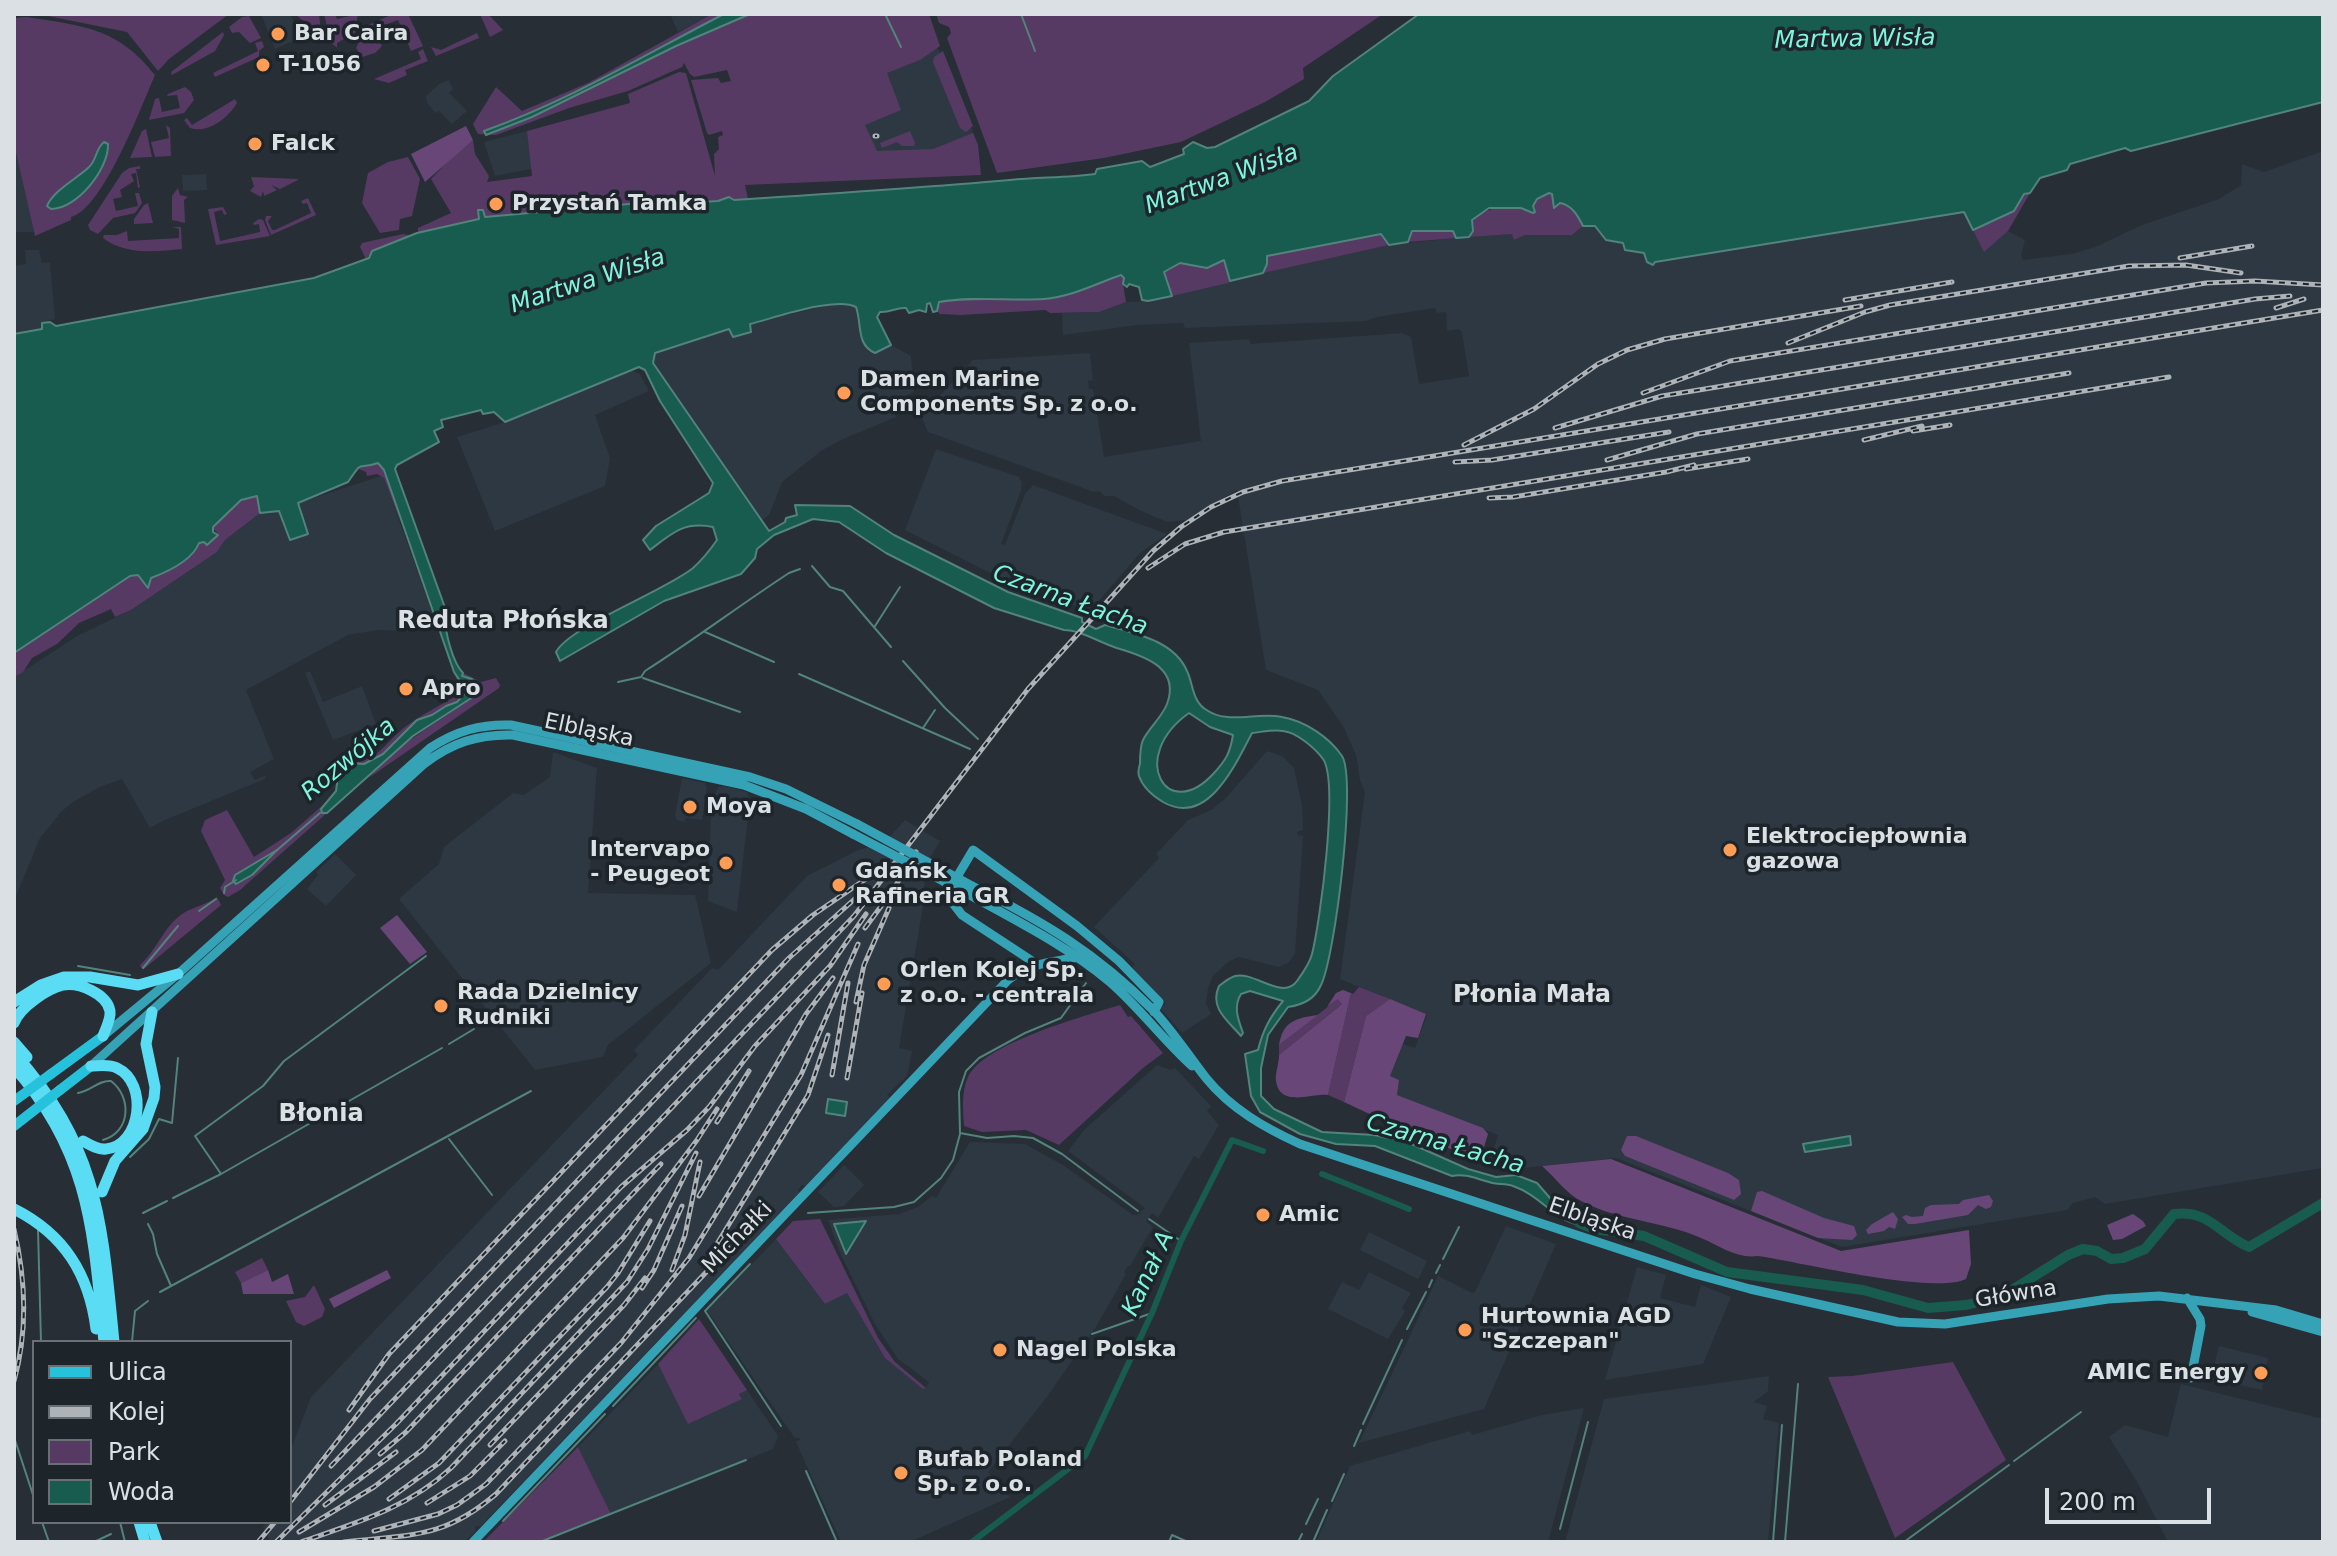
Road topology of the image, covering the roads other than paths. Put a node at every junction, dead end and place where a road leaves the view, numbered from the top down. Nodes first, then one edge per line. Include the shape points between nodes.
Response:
1 (855, 829) junction
2 (970, 890) junction
3 (1084, 932) junction
4 (1075, 943) junction
5 (1061, 945) junction
6 (1078, 957) junction
7 (1057, 961) junction
8 (1034, 965) junction
9 (178, 974) junction
10 (14, 1002) edge
11 (152, 1012) junction
12 (1154, 1012) junction
13 (14, 1023) edge
14 (103, 1036) junction
15 (14, 1042) edge
16 (14, 1053) edge
17 (91, 1066) junction
18 (14, 1067) edge
19 (1207, 1079) junction
20 (14, 1101) edge
21 (14, 1126) edge
22 (83, 1141) junction
23 (102, 1192) junction
24 (14, 1209) edge
25 (2187, 1298) junction
26 (1802, 1301) joint
27 (2234, 1306) junction
28 (111, 1311) junction
29 (2323, 1324) edge
30 (2323, 1332) edge
31 (97, 1340) edge
32 (104, 1340) edge
33 (114, 1340) edge
34 (2191, 1378) dead end
35 (473, 1542) edge

1 - 2 main road, Elbląska, bridge
1 - 9 main road, Elbląska via 786,789 739,774 511,725 475,726 421,755
1 - 11 main road, Elbląska via 730,781 513,735 477,737 448,747 424,764
2 - 4 main road, Elbląska via 1024,912
2 - 5 main road, Elbląska
3 - 4 main road
3 - 8 main road via 973,850 951,887 955,907
3 - 12 main road via 1159,1002
4 - 12 main road, Elbląska
5 - 6 main road, Elbląska
5 - 7 main road
6 - 7 main road
6 - 19 main road, Elbląska via 1120,991
7 - 8 main road
8 - 35 main road, Michałki via 1008,980
9 - 10 highway via 138,985 64,977
9 - 14 main road, Elbląska
11 - 17 main road, Elbląska
11 - 23 highway via 146,1044 154,1098 143,1129 115,1161
12 - 19 main road, Elbląska
13 - 14 highway via 24,1008 69,985 103,998 110,1011
14 - 20 main road, Elbląska, bridge
15 - 22 highway via 53,1088
16 - 28 highway via 55,1104 82,1156 101,1220
17 - 21 main road, Elbląska, bridge
17 - 22 highway via 123,1072 136,1093 138,1113 117,1146 99,1149
18 - 32 highway via 52,1119 81,1182 93,1229
19 - 26 main road, Elbląska via 1256,1122 1300,1144 1649,1260
22 - 23 highway
23 - 28 highway via 117,1292
24 - 31 highway via 68,1251 84,1277
25 - 26 main road, Główna via 2108,1299 1925,1324
25 - 27 main road, Główna
25 - 34 main road via 2201,1326
27 - 29 main road, Główna via 2276,1310
27 - 30 main road, Główna
28 - 33 highway

